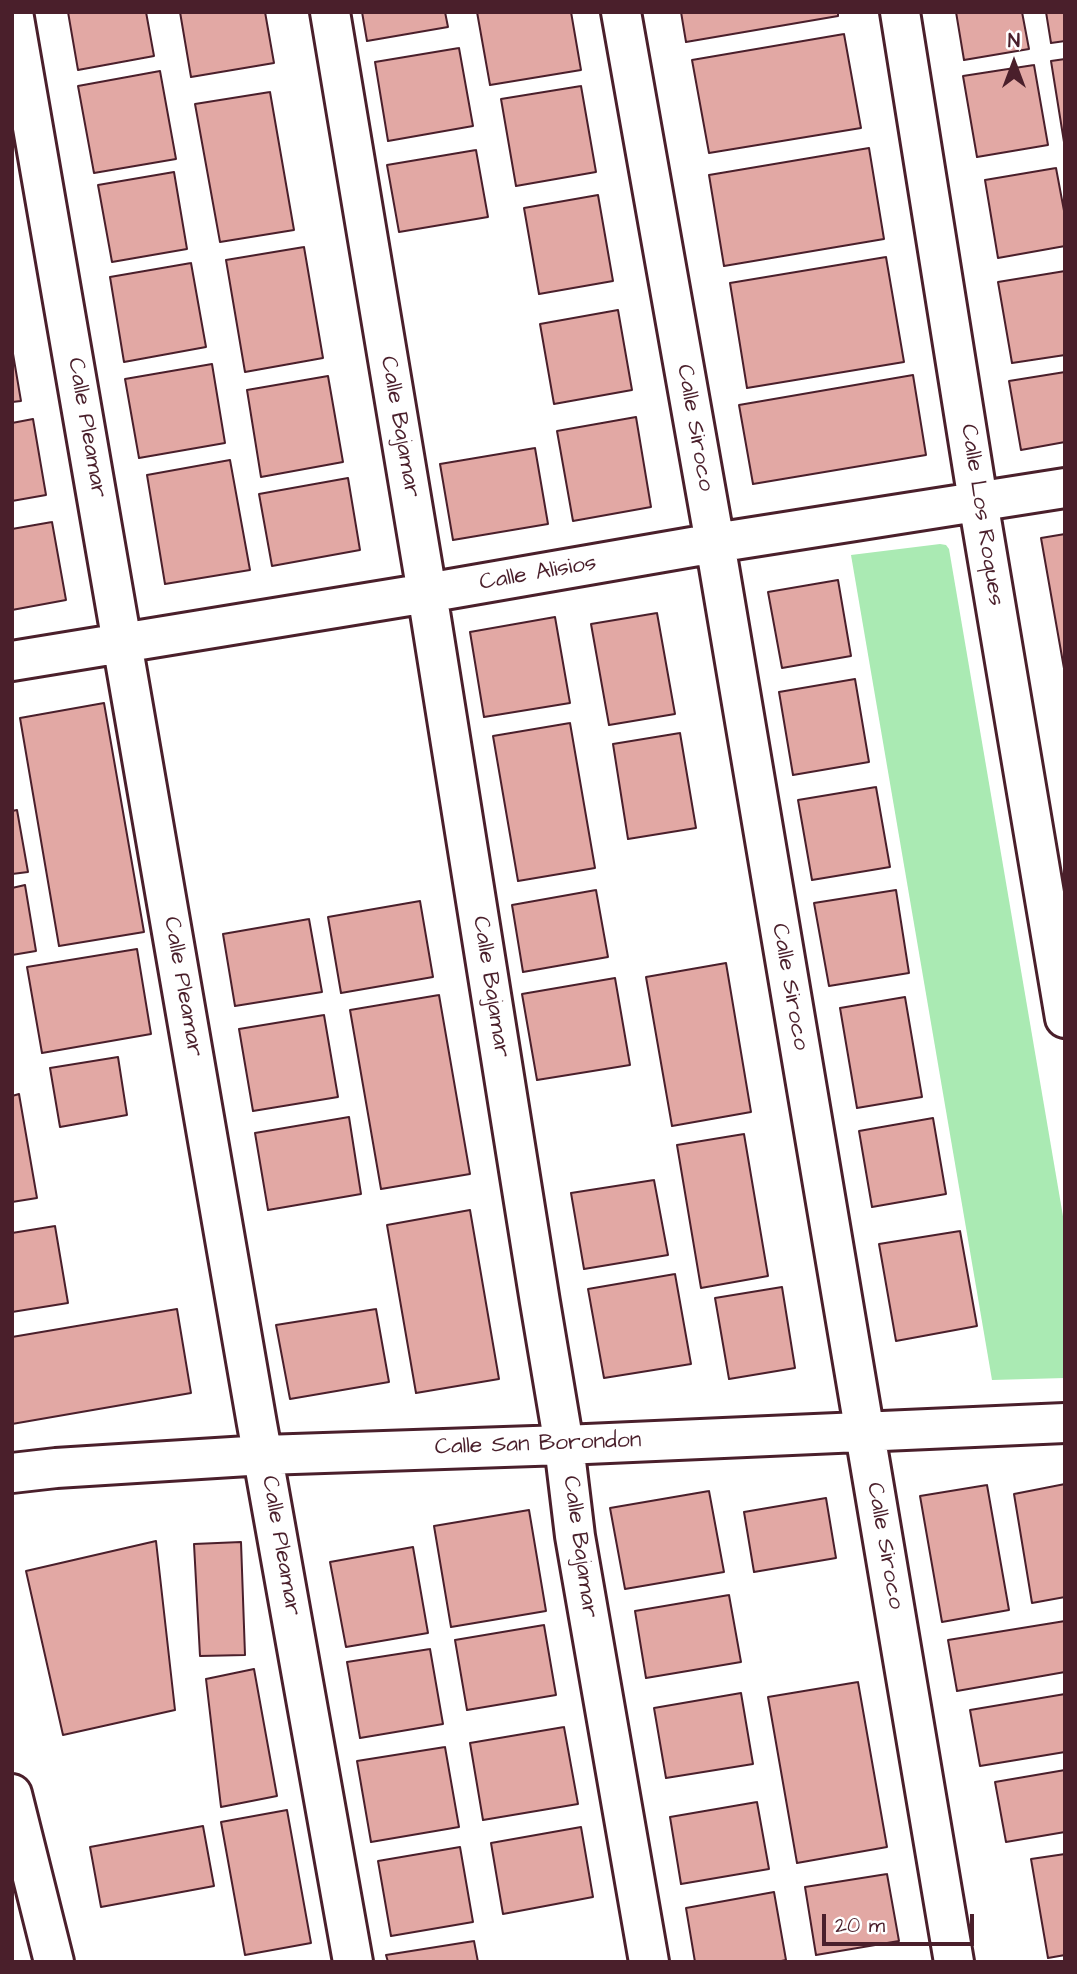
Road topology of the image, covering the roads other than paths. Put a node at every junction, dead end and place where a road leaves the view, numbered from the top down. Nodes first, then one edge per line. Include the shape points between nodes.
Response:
1 (13, 12) edge
2 (330, 12) edge
3 (621, 12) edge
4 (900, 12) edge
5 (1065, 488) edge
6 (978, 501) junction
7 (715, 543) junction
8 (427, 593) junction
9 (123, 643) junction
10 (12, 661) edge
11 (1065, 1018) edge
12 (1065, 1423) edge
13 (864, 1433) junction
14 (564, 1445) junction
15 (264, 1455) junction
16 (12, 1473) edge
17 (12, 1794) edge
18 (54, 1962) edge
19 (353, 1962) edge
20 (649, 1962) edge
21 (954, 1962) edge

1 - 9 street, Calle Pleamar
2 - 8 street, Calle Bajamar
3 - 7 street, Calle Siroco
4 - 6 street, Calle Los Roques
5 - 6 street, Calle Alisios
6 - 7 street, Calle Alisios
6 - 11 street, Calle Los Roques
7 - 8 street, Calle Alisios
7 - 13 street, Calle Siroco
8 - 9 street, Calle Alisios
8 - 14 street, Calle Bajamar
9 - 10 street, Calle Alisios
9 - 15 street, Calle Pleamar
12 - 13 street, Calle San Borondon
13 - 14 street, Calle San Borondon
13 - 21 street, Calle Siroco
14 - 15 street, Calle San Borondon
14 - 20 street, Calle Bajamar via 575,1536
15 - 16 street, Calle San Borondon
15 - 19 street, Calle Pleamar
17 - 18 street

